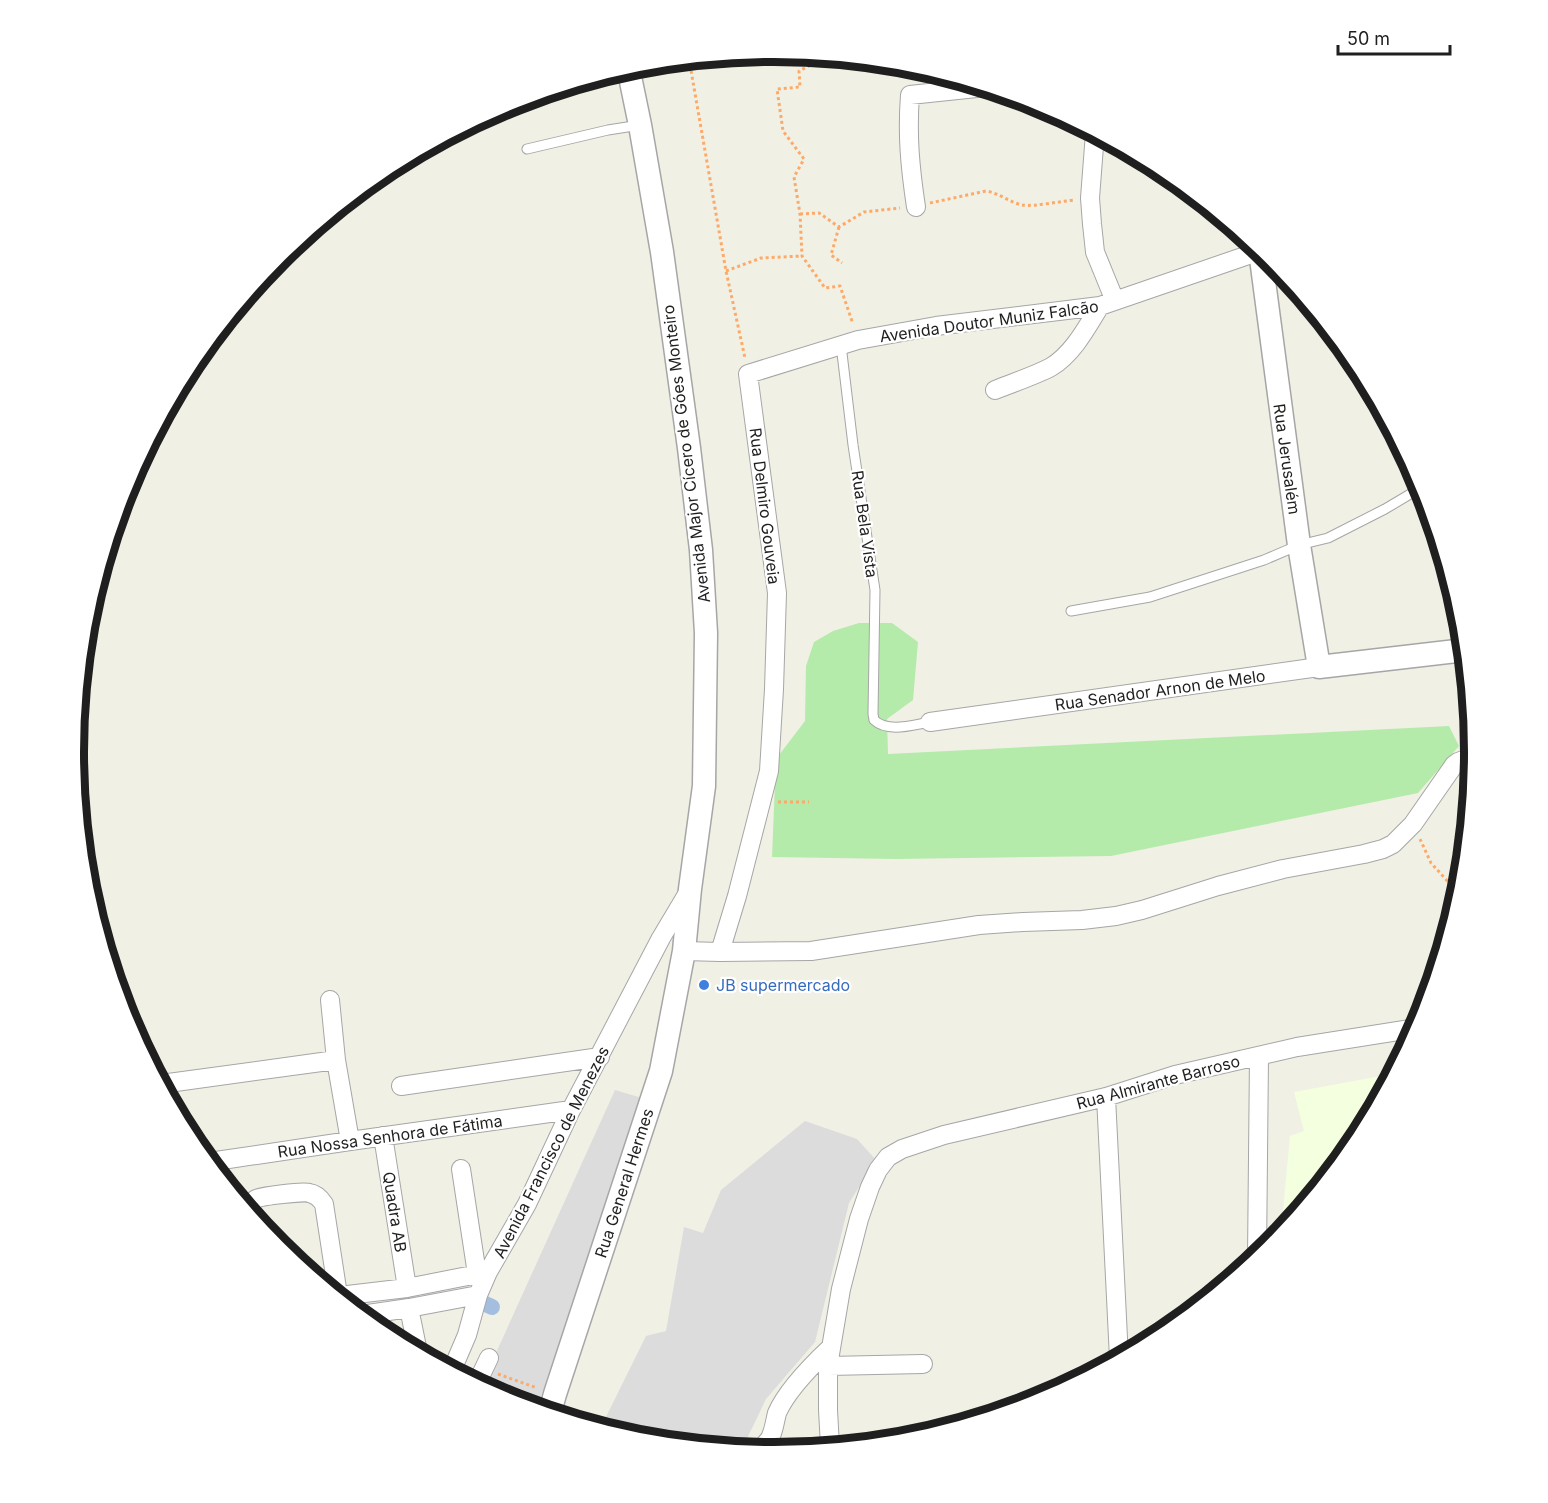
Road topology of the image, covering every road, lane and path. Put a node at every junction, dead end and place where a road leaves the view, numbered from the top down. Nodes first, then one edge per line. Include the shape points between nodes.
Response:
1 (813, 63) edge
2 (690, 66) edge
3 (630, 77) edge
4 (966, 89) edge
5 (640, 125) junction
6 (1094, 141) edge
7 (527, 149) dead end
8 (1090, 198) junction
9 (916, 207) junction
10 (800, 214) junction
11 (838, 227) junction
12 (1252, 254) edge
13 (802, 256) junction
14 (842, 263) dead end
15 (1263, 265) edge
16 (726, 271) junction
17 (1108, 303) junction
18 (850, 342) junction
19 (748, 374) junction
20 (995, 390) dead end
21 (1413, 492) edge
22 (1299, 545) junction
23 (1071, 611) dead end
24 (1456, 651) edge
25 (1319, 667) junction
26 (872, 703) joint
27 (930, 723) joint
28 (1464, 760) edge
29 (761, 802) junction
30 (809, 802) dead end
31 (1413, 824) junction
32 (1451, 885) edge
33 (690, 889) junction
34 (661, 938) junction
35 (684, 946) junction
36 (720, 952) junction
37 (330, 1000) dead end
38 (1405, 1030) edge
39 (1259, 1056) junction
40 (600, 1058) junction
41 (336, 1060) junction
42 (169, 1083) edge
43 (401, 1086) dead end
44 (1106, 1097) junction
45 (571, 1110) junction
46 (382, 1136) junction
47 (350, 1141) junction
48 (219, 1161) edge
49 (461, 1169) dead end
50 (252, 1203) edge
51 (1257, 1244) edge
52 (483, 1273) junction
53 (336, 1284) edge
54 (407, 1287) junction
55 (349, 1295) edge
56 (478, 1295) junction
57 (409, 1308) junction
58 (374, 1313) edge
59 (416, 1341) edge
60 (1119, 1349) edge
61 (829, 1357) junction
62 (455, 1363) edge
63 (923, 1364) dead end
64 (483, 1370) edge
65 (553, 1403) edge
66 (830, 1439) edge
67 (767, 1442) edge

1 - 10 path via 799,71 800,87 777,89 783,131 804,159 794,177
2 - 16 path
3 - 5 street, Avenida Major Cícero de Góes Monteiro
4 - 9 street via 910,95 909,149
5 - 7 lane
5 - 33 street, Avenida Major Cícero de Góes Monteiro via 662,252 701,550 706,633 704,786
6 - 8 street
8 - 9 path via 1024,205 986,191
8 - 17 street via 1095,252
9 - 11 path via 864,212
10 - 11 path via 819,213
10 - 13 path
11 - 14 path via 831,255
12 - 17 street, Avenida Doutor Muniz Falcão
13 - 16 path via 761,258
13 - 18 path via 825,288 840,286
15 - 22 street, Rua Jerusalém
16 - 19 path
17 - 18 street, Avenida Doutor Muniz Falcão
17 - 20 street via 1058,361
18 - 19 street, Avenida Doutor Muniz Falcão
18 - 26 lane, Rua Bela Vista via 858,475 875,590
19 - 29 street, Rua Delmiro Gouveia via 777,593 769,771
21 - 22 lane via 1334,535
22 - 23 lane via 1150,597
22 - 25 street, Rua Jerusalém
24 - 25 street, Rua Senador Arnon de Melo
25 - 27 street, Rua Senador Arnon de Melo
26 - 27 lane, Rua Senador Arnon de Melo via 874,720 884,726
28 - 31 street via 1454,765
29 - 30 path
29 - 36 street, Rua Delmiro Gouveia
31 - 32 path via 1431,863
31 - 36 street via 1383,849 1218,885 1116,916 979,925 827,949
33 - 34 street, Avenida Francisco de Menezes
33 - 35 street, Avenida Major Cícero de Góes Monteiro
34 - 35 street
34 - 40 street, Avenida Francisco de Menezes
35 - 36 street
35 - 65 street, Rua General Hermes via 661,1071
37 - 41 street
38 - 39 street, Rua Almirante Barroso
39 - 44 street, Rua Almirante Barroso via 1175,1075
39 - 51 street
40 - 43 street
40 - 45 street, Avenida Francisco de Menezes
41 - 42 street
41 - 47 street
44 - 60 street
44 - 61 street, Rua Almirante Barroso via 944,1135 888,1157 870,1187 859,1219
45 - 46 street, Rua Nossa Senhora de Fátima
45 - 52 street, Avenida Francisco de Menezes via 527,1203
46 - 47 street, Rua Nossa Senhora de Fátima
46 - 54 street, Quadra AB
47 - 48 street, Rua Nossa Senhora de Fátima
49 - 52 street
50 - 53 street via 263,1196 303,1192 321,1198
52 - 54 street
52 - 56 street, Avenida Francisco de Menezes
54 - 55 street
56 - 57 street
56 - 62 street, Avenida Francisco de Menezes
57 - 58 street
57 - 59 street
61 - 63 street
61 - 66 street
61 - 67 street via 806,1371 777,1413
64 - 65 path

